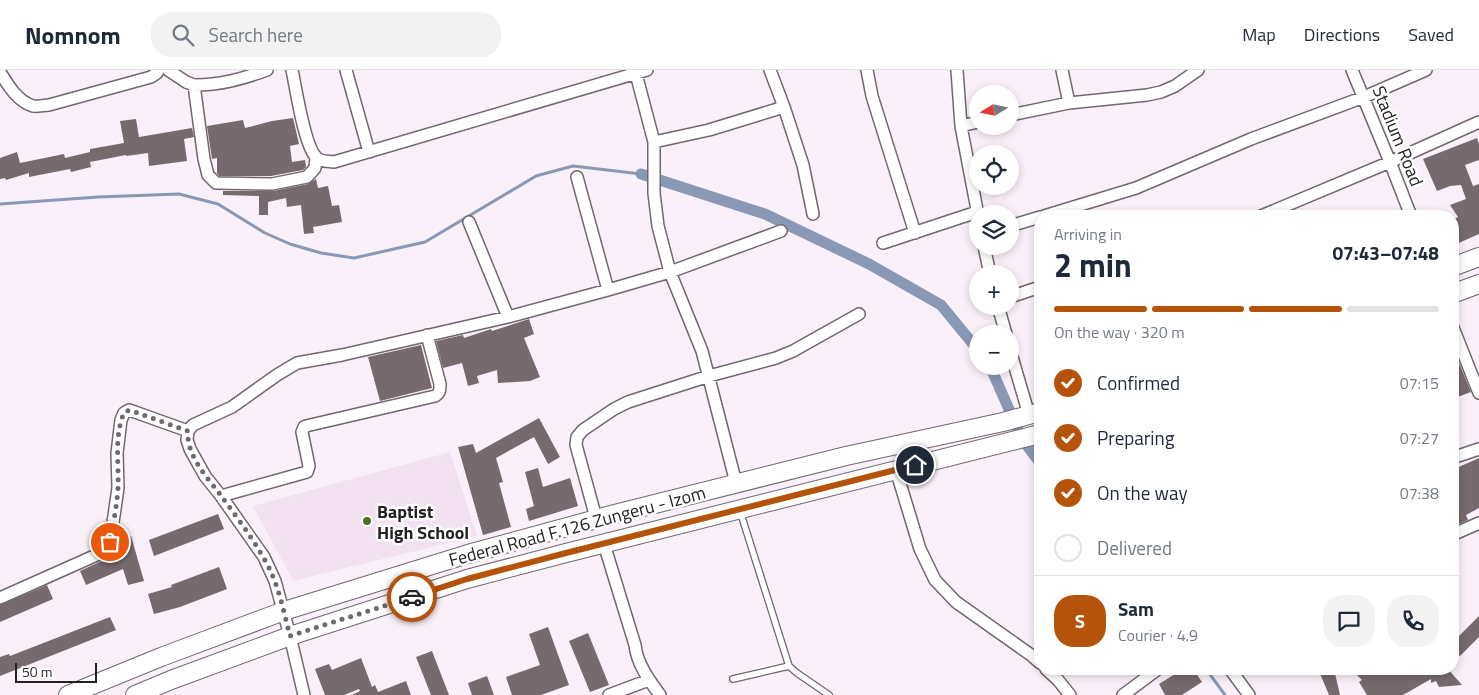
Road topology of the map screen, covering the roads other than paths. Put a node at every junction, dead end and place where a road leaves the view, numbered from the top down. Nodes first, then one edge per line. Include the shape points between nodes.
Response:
1 (158, 70) edge
2 (168, 70) edge
3 (267, 70) edge
4 (292, 70) edge
5 (346, 70) edge
6 (770, 70) edge
7 (867, 70) edge
8 (957, 70) edge
9 (1062, 70) edge
10 (1198, 70) edge
11 (1352, 70) edge
12 (1426, 70) edge
13 (640, 71) edge
14 (0, 72) edge
15 (194, 85) junction
16 (12, 91) junction
17 (0, 96) edge
18 (1364, 97) junction
19 (1069, 103) junction
20 (784, 107) junction
21 (1019, 113) edge
22 (1479, 122) edge
23 (969, 124) edge
24 (962, 126) junction
25 (654, 142) junction
26 (369, 152) junction
27 (316, 157) junction
28 (1390, 162) junction
29 (577, 176) dead end
30 (975, 205) edge
31 (1064, 210) edge
32 (1275, 210) edge
33 (1409, 210) edge
34 (813, 214) dead end
35 (969, 216) edge
36 (1034, 219) edge
37 (469, 222) dead end
38 (1019, 223) edge
39 (781, 231) dead end
40 (915, 233) junction
41 (883, 243) dead end
42 (1479, 257) edge
43 (1459, 264) edge
44 (670, 272) junction
45 (1479, 284) edge
46 (608, 290) junction
47 (1034, 290) edge
48 (1459, 291) edge
49 (1019, 294) edge
50 (860, 314) dead end
51 (508, 317) junction
52 (427, 335) junction
53 (1459, 343) edge
54 (1018, 375) edge
55 (709, 376) junction
56 (1479, 394) edge
57 (1031, 414) edge
58 (188, 431) junction
59 (1034, 436) edge
60 (1479, 449) edge
61 (846, 456) junction
62 (1459, 456) edge
63 (896, 470) junction
64 (853, 480) junction
65 (736, 483) junction
66 (221, 496) junction
67 (740, 509) junction
68 (596, 518) junction
69 (1479, 524) edge
70 (1459, 531) edge
71 (604, 544) junction
72 (0, 598) edge
73 (284, 611) junction
74 (290, 636) junction
75 (1034, 658) edge
76 (789, 666) junction
77 (1053, 675) edge
78 (1150, 675) edge
79 (1234, 675) edge
80 (649, 680) junction
81 (733, 680) dead end
82 (68, 695) edge
83 (135, 695) edge
84 (304, 695) edge
85 (610, 695) edge
86 (660, 695) edge
87 (829, 695) edge
88 (1070, 695) edge
89 (1123, 695) edge
90 (1249, 695) edge

1 - 16 street via 151,77 49,105 34,106
2 - 15 street
3 - 15 street via 222,84
4 - 27 street via 306,138
5 - 26 street
6 - 20 street
7 - 40 street
8 - 24 street
9 - 19 street
10 - 19 street via 1161,92
11 - 18 street, Stadium Road
12 - 18 street
13 - 25 street
13 - 26 street
14 - 16 street
15 - 27 street via 204,159 208,175 216,183 272,184 308,177 315,168
16 - 17 street
18 - 28 street, Stadium Road
18 - 31 street via 1251,139 1136,188
19 - 21 street
20 - 25 street via 709,130
20 - 34 street via 803,165
22 - 28 street
23 - 24 street
24 - 30 street
25 - 44 street via 656,218
26 - 27 street via 334,162
28 - 32 street
28 - 33 street, Stadium Road
29 - 46 street
35 - 40 street
36 - 38 street
37 - 51 street
39 - 44 street
40 - 41 street
42 - 43 main road
44 - 46 street
44 - 55 street via 702,350
45 - 48 main road
46 - 51 street
47 - 49 street
50 - 55 street via 784,354
51 - 52 street
52 - 58 street via 297,363
52 - 66 street via 440,384 438,394 306,426 302,432 309,466 307,472
53 - 56 street
54 - 57 street
55 - 65 street
55 - 68 street via 628,402 577,437 576,446
57 - 61 main road, Federal Road F.126 Zungeru - Izom
58 - 66 street via 190,449
58 - 72 street via 129,410 124,413 117,452 118,488 110,542 106,548
59 - 63 main road, Federal Road F.126 Zungeru - Izom
60 - 62 street
61 - 64 main road
61 - 65 main road, Federal Road F.126 Zungeru - Izom
63 - 64 main road, Federal Road F.126 Zungeru - Izom
63 - 75 street via 920,549 936,580 956,602
64 - 67 main road, Federal Road F.126 Zungeru - Izom
65 - 68 main road, Federal Road F.126 Zungeru - Izom
66 - 73 street via 264,557
67 - 71 main road, Federal Road F.126 Zungeru - Izom
67 - 76 lane
68 - 73 main road, Federal Road F.126 Zungeru - Izom
69 - 70 street
71 - 74 main road, Federal Road F.126 Zungeru - Izom via 467,579
71 - 80 street via 636,656
73 - 74 street
73 - 82 main road, Federal Road F.126 Zungeru - Izom
74 - 83 main road, Federal Road F.126 Zungeru - Izom
74 - 84 street
76 - 81 lane
76 - 87 lane
77 - 88 street
78 - 89 street
79 - 90 street
80 - 85 street
80 - 86 street

